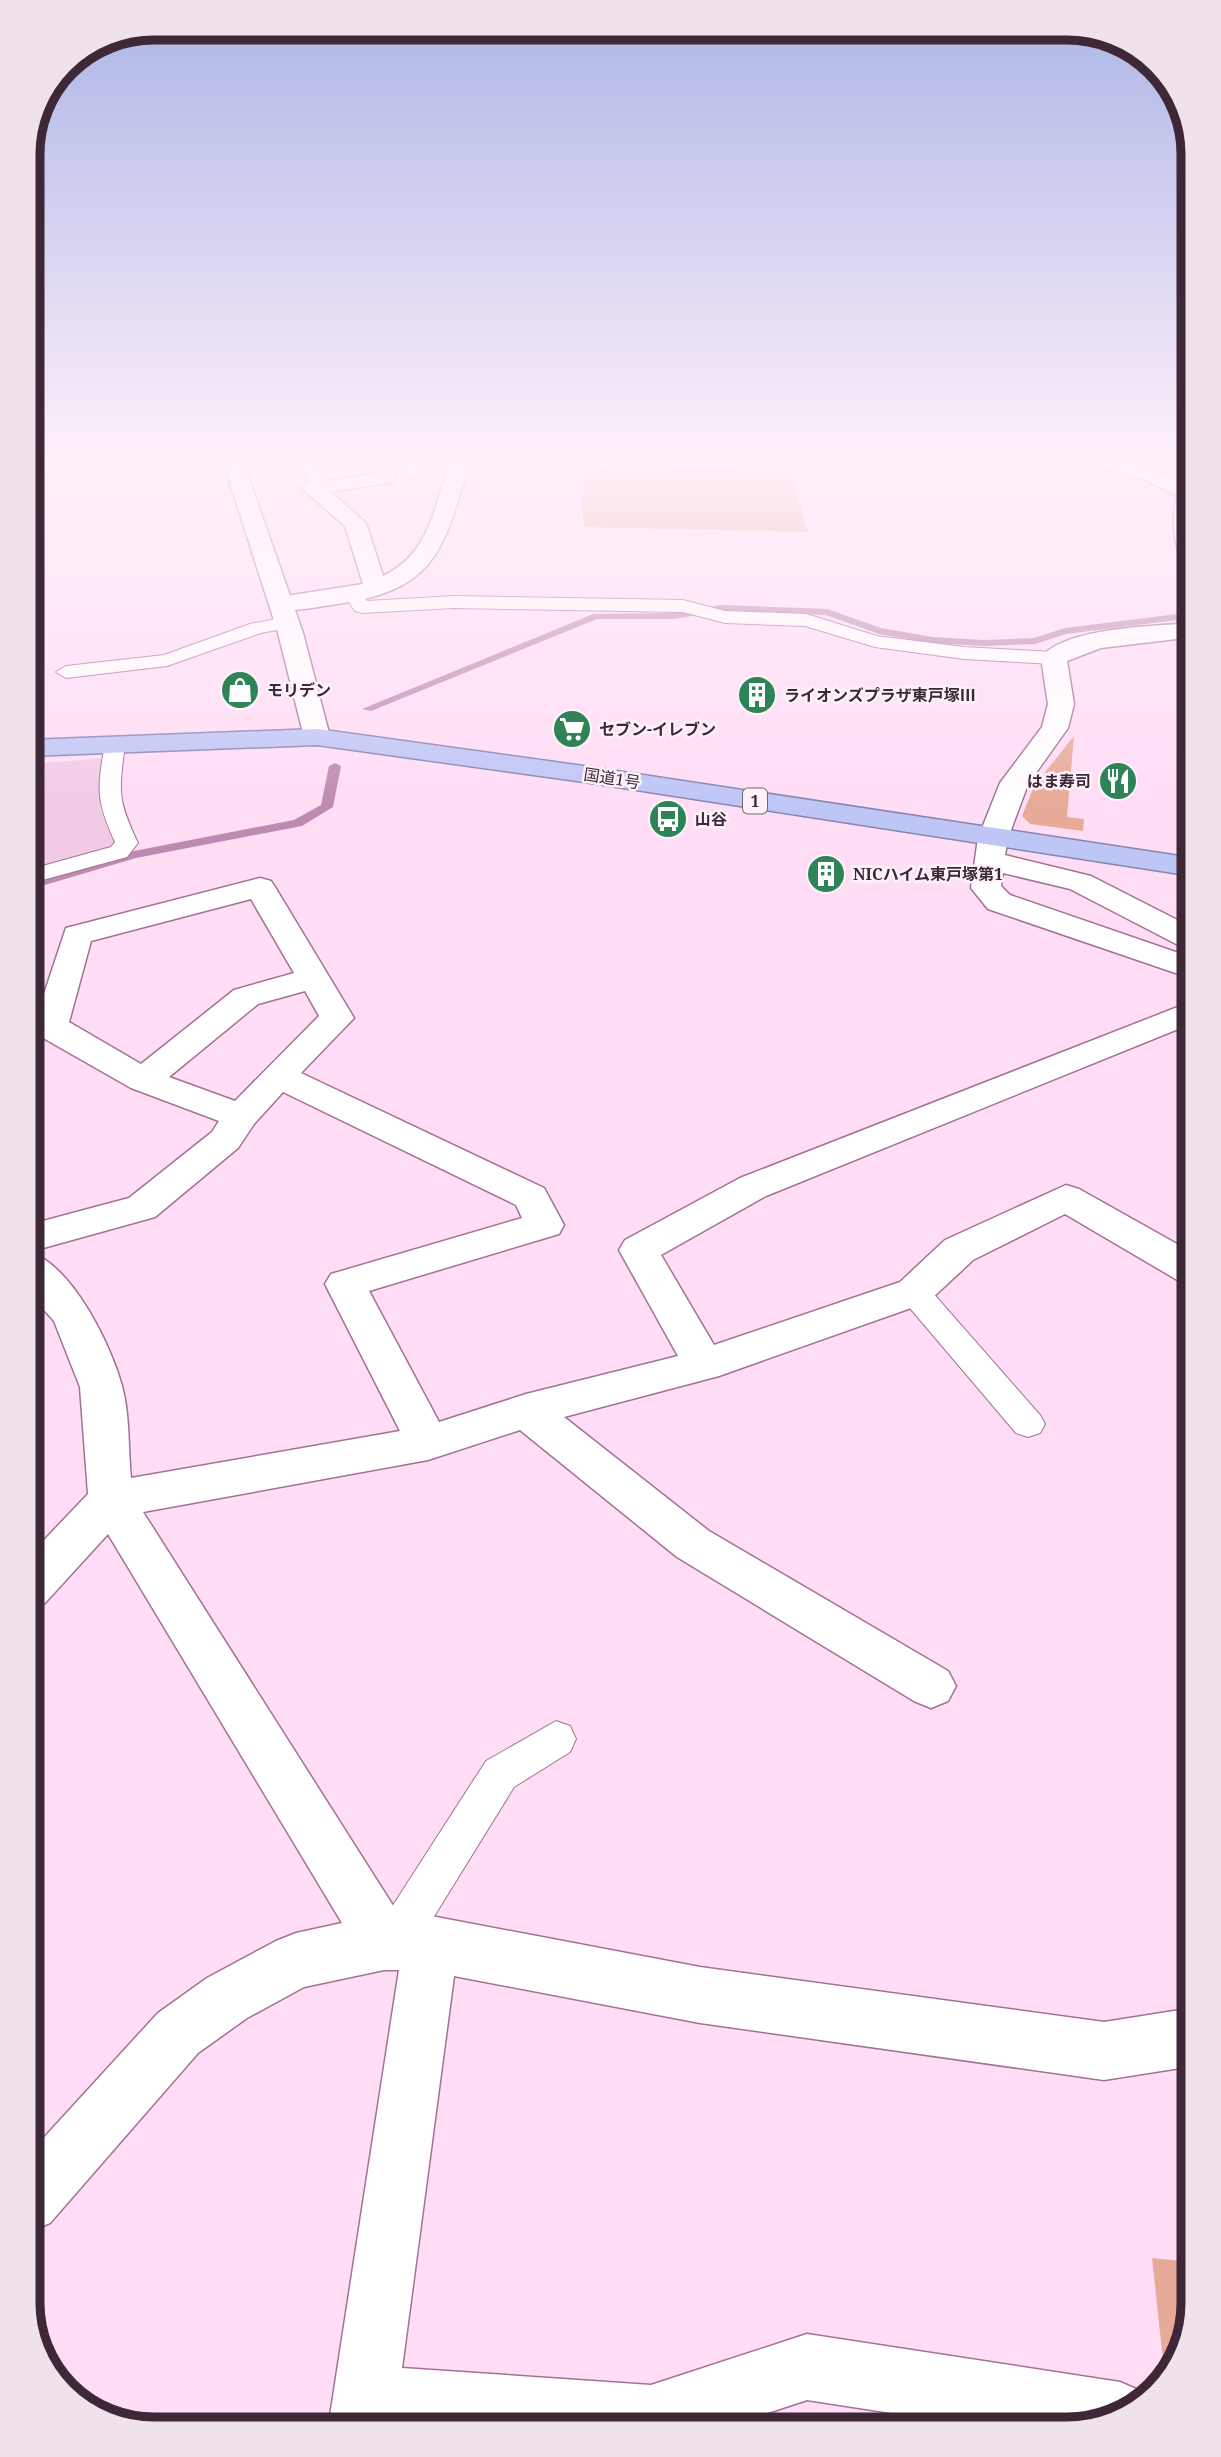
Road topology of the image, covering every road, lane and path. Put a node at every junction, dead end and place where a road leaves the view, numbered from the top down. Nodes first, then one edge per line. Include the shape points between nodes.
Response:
1 (272, 579) edge
2 (372, 579) edge
3 (397, 579) edge
4 (375, 587) junction
5 (352, 594) junction
6 (283, 613) junction
7 (1181, 632) edge
8 (1054, 658) junction
9 (66, 672) dead end
10 (317, 737) junction
11 (115, 744) junction
12 (40, 747) edge
13 (990, 849) junction
14 (1181, 866) edge
15 (40, 874) edge
16 (1181, 934) edge
17 (1181, 965) edge
18 (314, 978) junction
19 (1181, 1016) edge
20 (40, 1018) edge
21 (40, 1021) edge
22 (278, 1076) junction
23 (143, 1080) junction
24 (241, 1116) junction
25 (40, 1236) edge
26 (1181, 1265) edge
27 (40, 1279) edge
28 (914, 1292) junction
29 (704, 1364) junction
30 (526, 1411) junction
31 (1028, 1424) dead end
32 (428, 1443) junction
33 (111, 1500) junction
34 (40, 1576) edge
35 (931, 1686) dead end
36 (556, 1739) dead end
37 (403, 1942) junction
38 (1181, 2039) edge
39 (40, 2188) edge
40 (1099, 2412) edge
41 (363, 2414) edge
42 (459, 2417) edge
43 (668, 2417) edge

1 - 6 street
2 - 4 street
3 - 4 street
4 - 5 street
5 - 6 street
5 - 8 lane via 362,607 454,602 682,606 725,617 806,620 875,641 964,653
6 - 9 lane via 257,628 167,660
6 - 10 street
7 - 8 street via 1084,644
8 - 13 street via 1061,704 1055,728 1014,783
10 - 11 highway, 国道1号 / 1
10 - 13 highway, 国道1号 / 1 via 584,774
11 - 12 highway, 国道1号 / 1
11 - 15 lane via 108,790 127,843 119,852
13 - 14 highway, 国道1号 / 1
13 - 16 street via 1080,882
13 - 17 street via 986,888 999,902
18 - 20 street via 260,887 77,935
18 - 22 street via 337,1018
18 - 23 street via 246,997
19 - 29 street via 753,1187 639,1250
21 - 23 street
22 - 24 street
22 - 32 street via 530,1197 545,1225 345,1284
23 - 24 street
24 - 25 street via 225,1140 142,1208
26 - 28 street via 1066,1198 959,1250
27 - 33 street via 72,1314 101,1387
28 - 29 street
28 - 31 lane
29 - 30 street
30 - 32 street
30 - 35 street via 694,1544
32 - 33 street
33 - 34 street
33 - 37 street
36 - 37 lane via 500,1774
37 - 38 street via 700,1995 1104,2051
37 - 39 street via 296,1961 227,1998 178,2033
37 - 41 street
40 - 43 street via 807,2367
41 - 42 street

